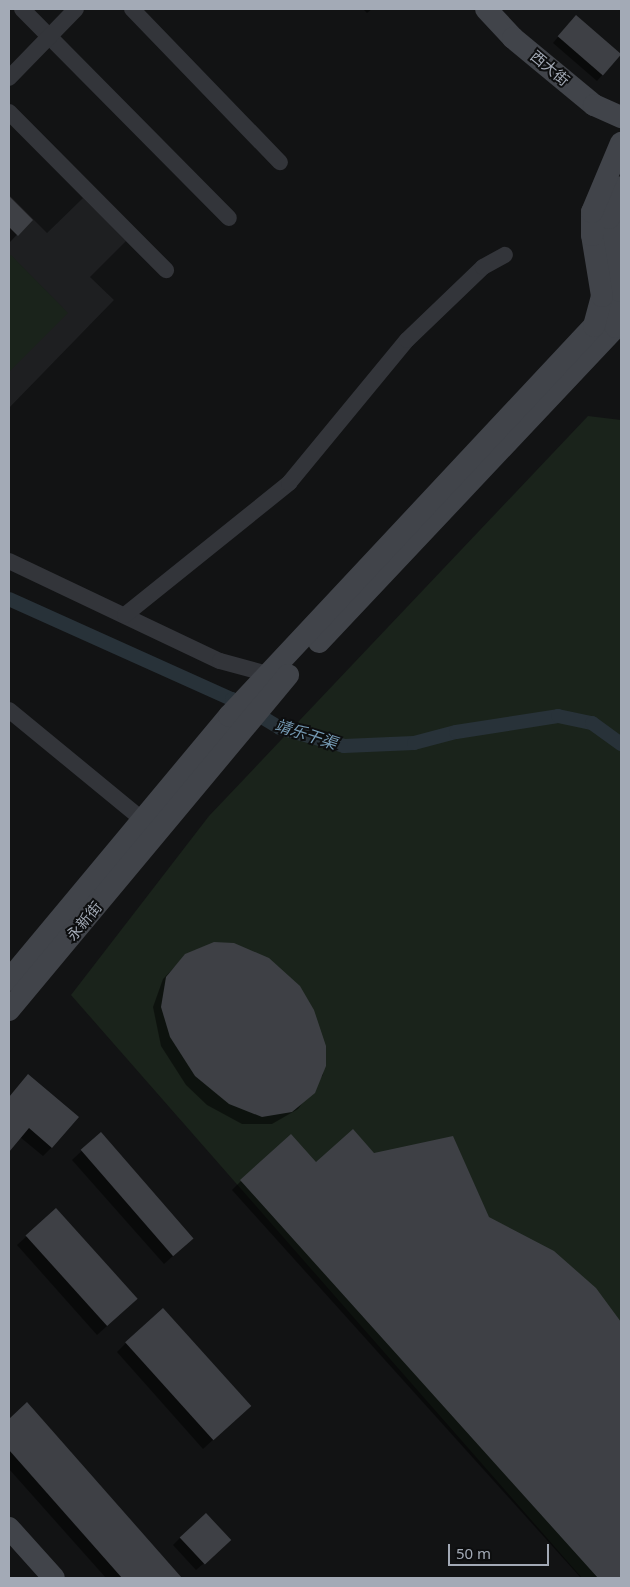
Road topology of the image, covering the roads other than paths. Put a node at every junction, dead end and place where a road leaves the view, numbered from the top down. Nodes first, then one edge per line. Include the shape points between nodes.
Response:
1 (22, 9) edge
2 (76, 9) edge
3 (132, 9) edge
4 (486, 9) edge
5 (49, 35) junction
6 (9, 78) edge
7 (9, 112) edge
8 (621, 117) edge
9 (621, 143) edge
10 (280, 162) dead end
11 (621, 187) edge
12 (229, 218) dead end
13 (505, 255) dead end
14 (166, 270) dead end
15 (9, 561) edge
16 (125, 615) junction
17 (267, 682) junction
18 (9, 710) edge
19 (151, 826) junction
20 (9, 980) edge
21 (9, 1010) edge
22 (9, 1528) edge
23 (54, 1578) edge

1 - 5 street
2 - 5 street
3 - 10 street
4 - 8 street, 西大街 via 513,38 594,105
5 - 6 street
5 - 12 street
7 - 14 street
9 - 17 street via 592,212 592,235 602,296 594,326
11 - 17 street via 609,218 620,291 616,327
13 - 16 street via 482,268 407,340 288,483
15 - 16 street
16 - 17 street
17 - 19 street
18 - 19 street
19 - 20 street, 永新街
19 - 21 street, 永新街
22 - 23 street

